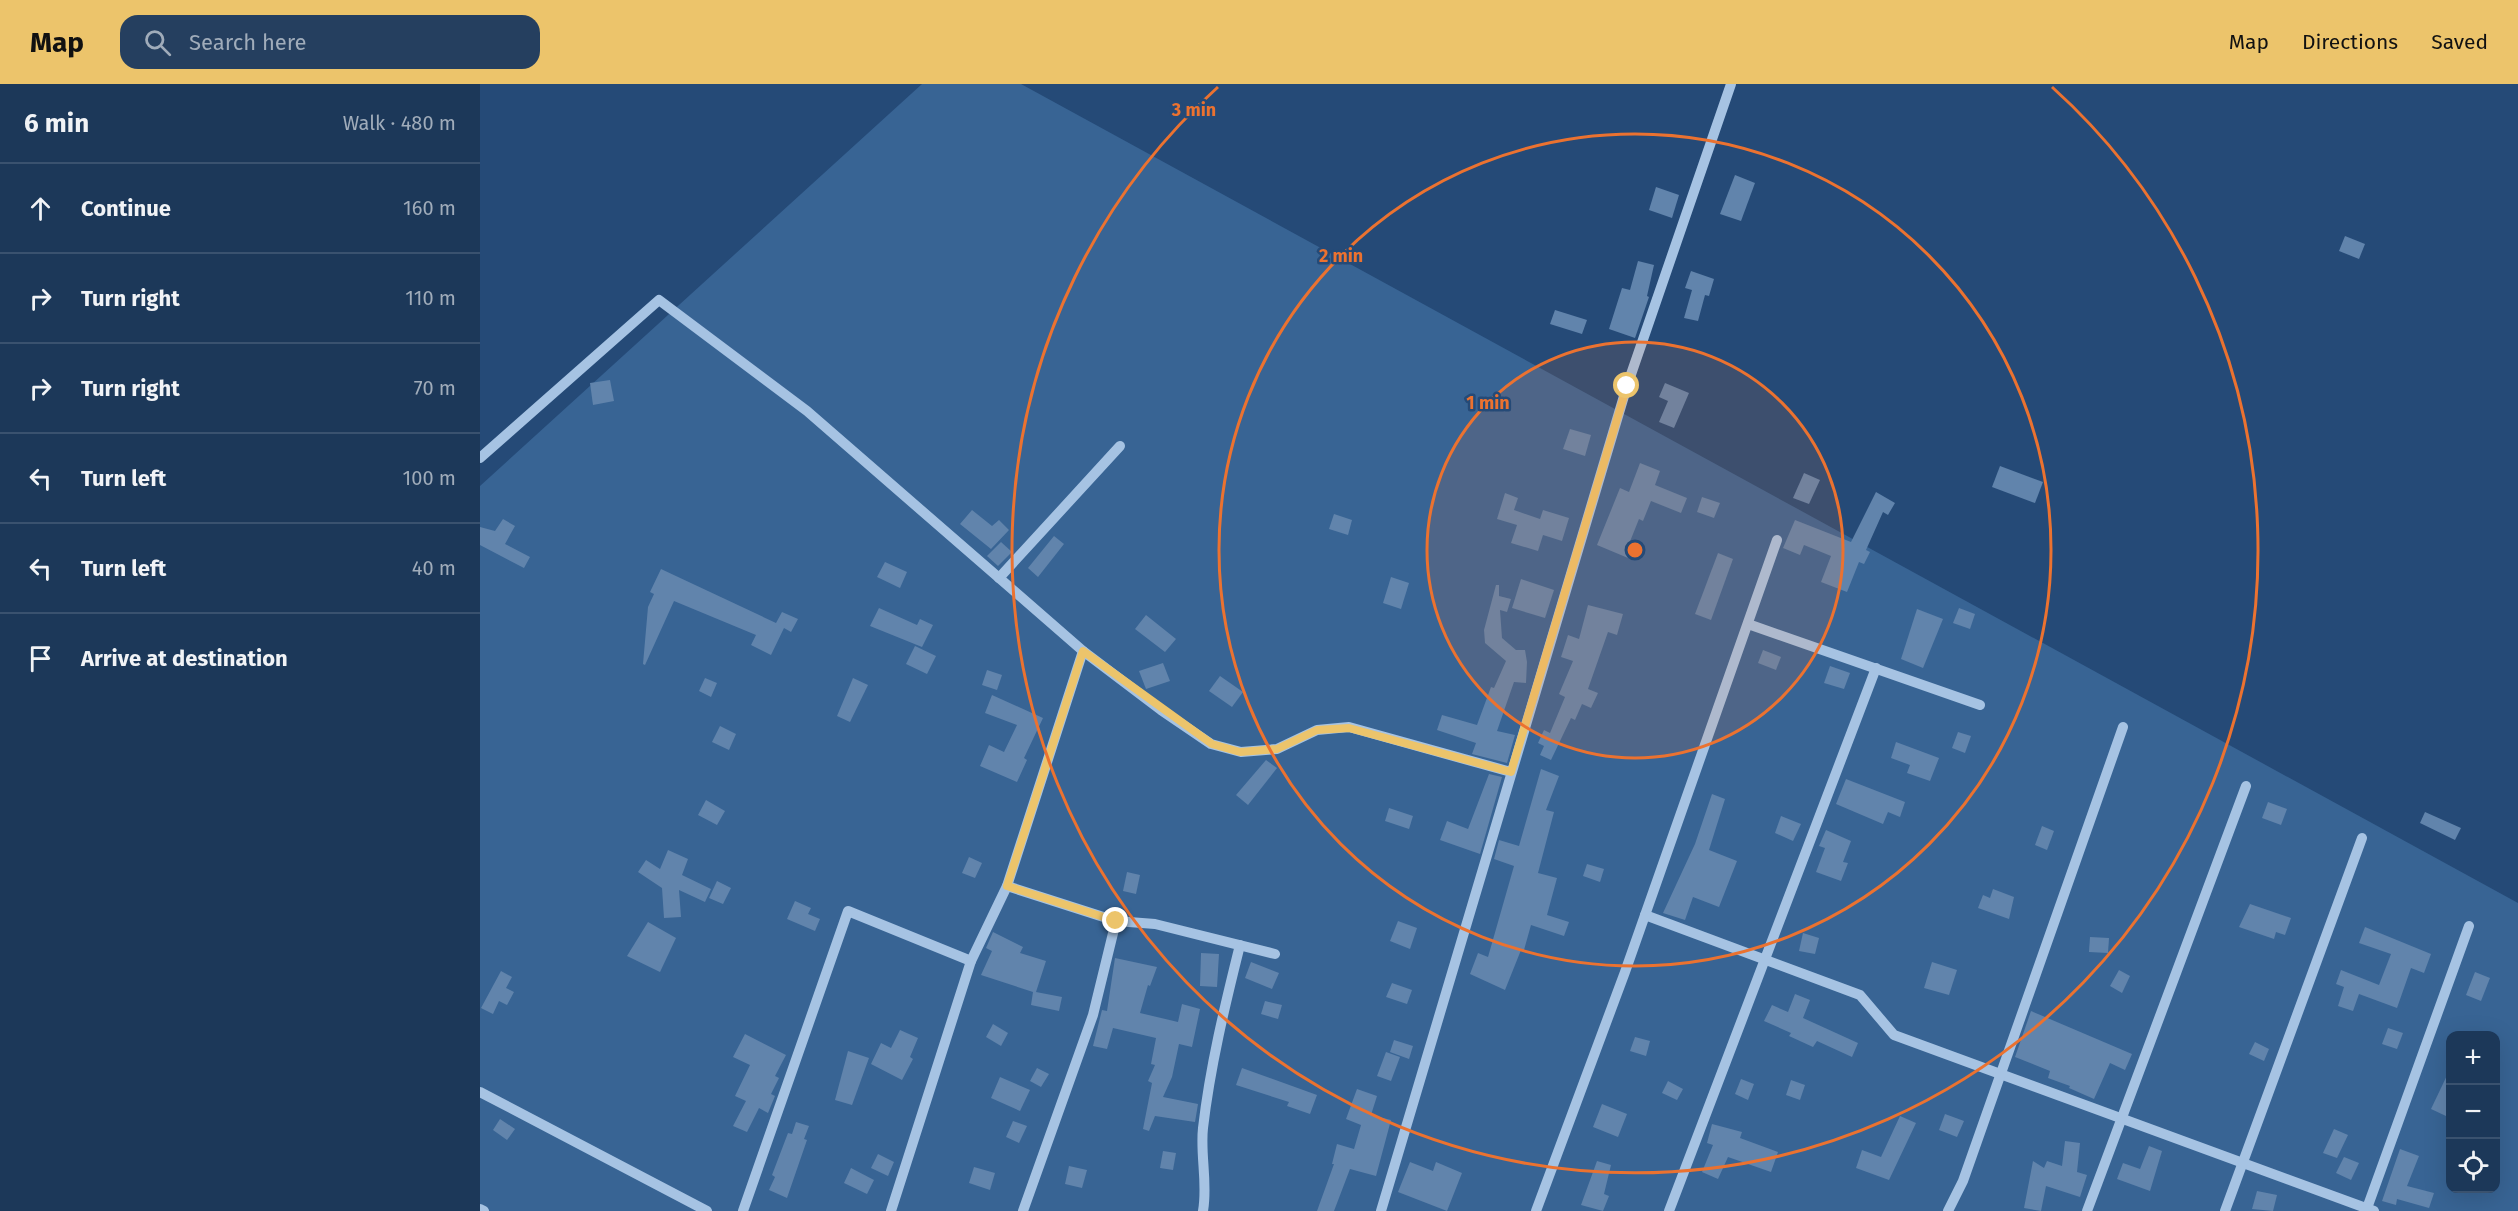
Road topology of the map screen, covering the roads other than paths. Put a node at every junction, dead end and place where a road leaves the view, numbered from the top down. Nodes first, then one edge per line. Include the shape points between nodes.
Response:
1 (1731, 84) edge
2 (1120, 446) dead end
3 (480, 458) edge
4 (1777, 540) dead end
5 (999, 578) junction
6 (1748, 624) junction
7 (1083, 651) junction
8 (1876, 668) junction
9 (1980, 705) dead end
10 (2123, 727) dead end
11 (1511, 772) junction
12 (2246, 786) dead end
13 (2362, 838) dead end
14 (1007, 886) junction
15 (1645, 915) junction
16 (1116, 921) junction
17 (2469, 926) dead end
18 (1240, 945) junction
19 (1275, 954) dead end
20 (1765, 960) junction
21 (971, 961) junction
22 (2001, 1074) junction
23 (480, 1092) edge
24 (2123, 1119) junction
25 (2243, 1163) junction
26 (480, 1209) edge
27 (2369, 1210) edge
28 (484, 1211) edge
29 (707, 1211) edge
30 (743, 1211) edge
31 (891, 1211) edge
32 (1023, 1211) edge
33 (1203, 1211) edge
34 (1381, 1211) edge
35 (1536, 1211) edge
36 (1670, 1211) edge
37 (1948, 1211) edge
38 (2087, 1211) edge
39 (2225, 1211) edge

1 - 11 street via 1627,386
2 - 5 street
3 - 5 street via 659,300 807,411
4 - 6 street
5 - 7 street
6 - 8 street
6 - 15 street
7 - 11 street via 1212,744 1240,752 1277,749 1317,730 1349,728
7 - 14 street
8 - 9 street
8 - 20 street
10 - 22 street
11 - 34 street
12 - 24 street
13 - 25 street
14 - 16 street
14 - 21 street
15 - 20 street
15 - 35 street
16 - 18 street via 1155,924
16 - 32 street via 1094,1015
17 - 27 street
18 - 19 street
18 - 33 street via 1203,1129
20 - 22 street via 1860,995 1894,1035
20 - 36 street
21 - 30 street via 848,911
21 - 31 street
22 - 24 street
22 - 37 street via 1963,1181
23 - 29 street
24 - 25 street
24 - 38 street
25 - 27 street
25 - 39 street
26 - 28 street

